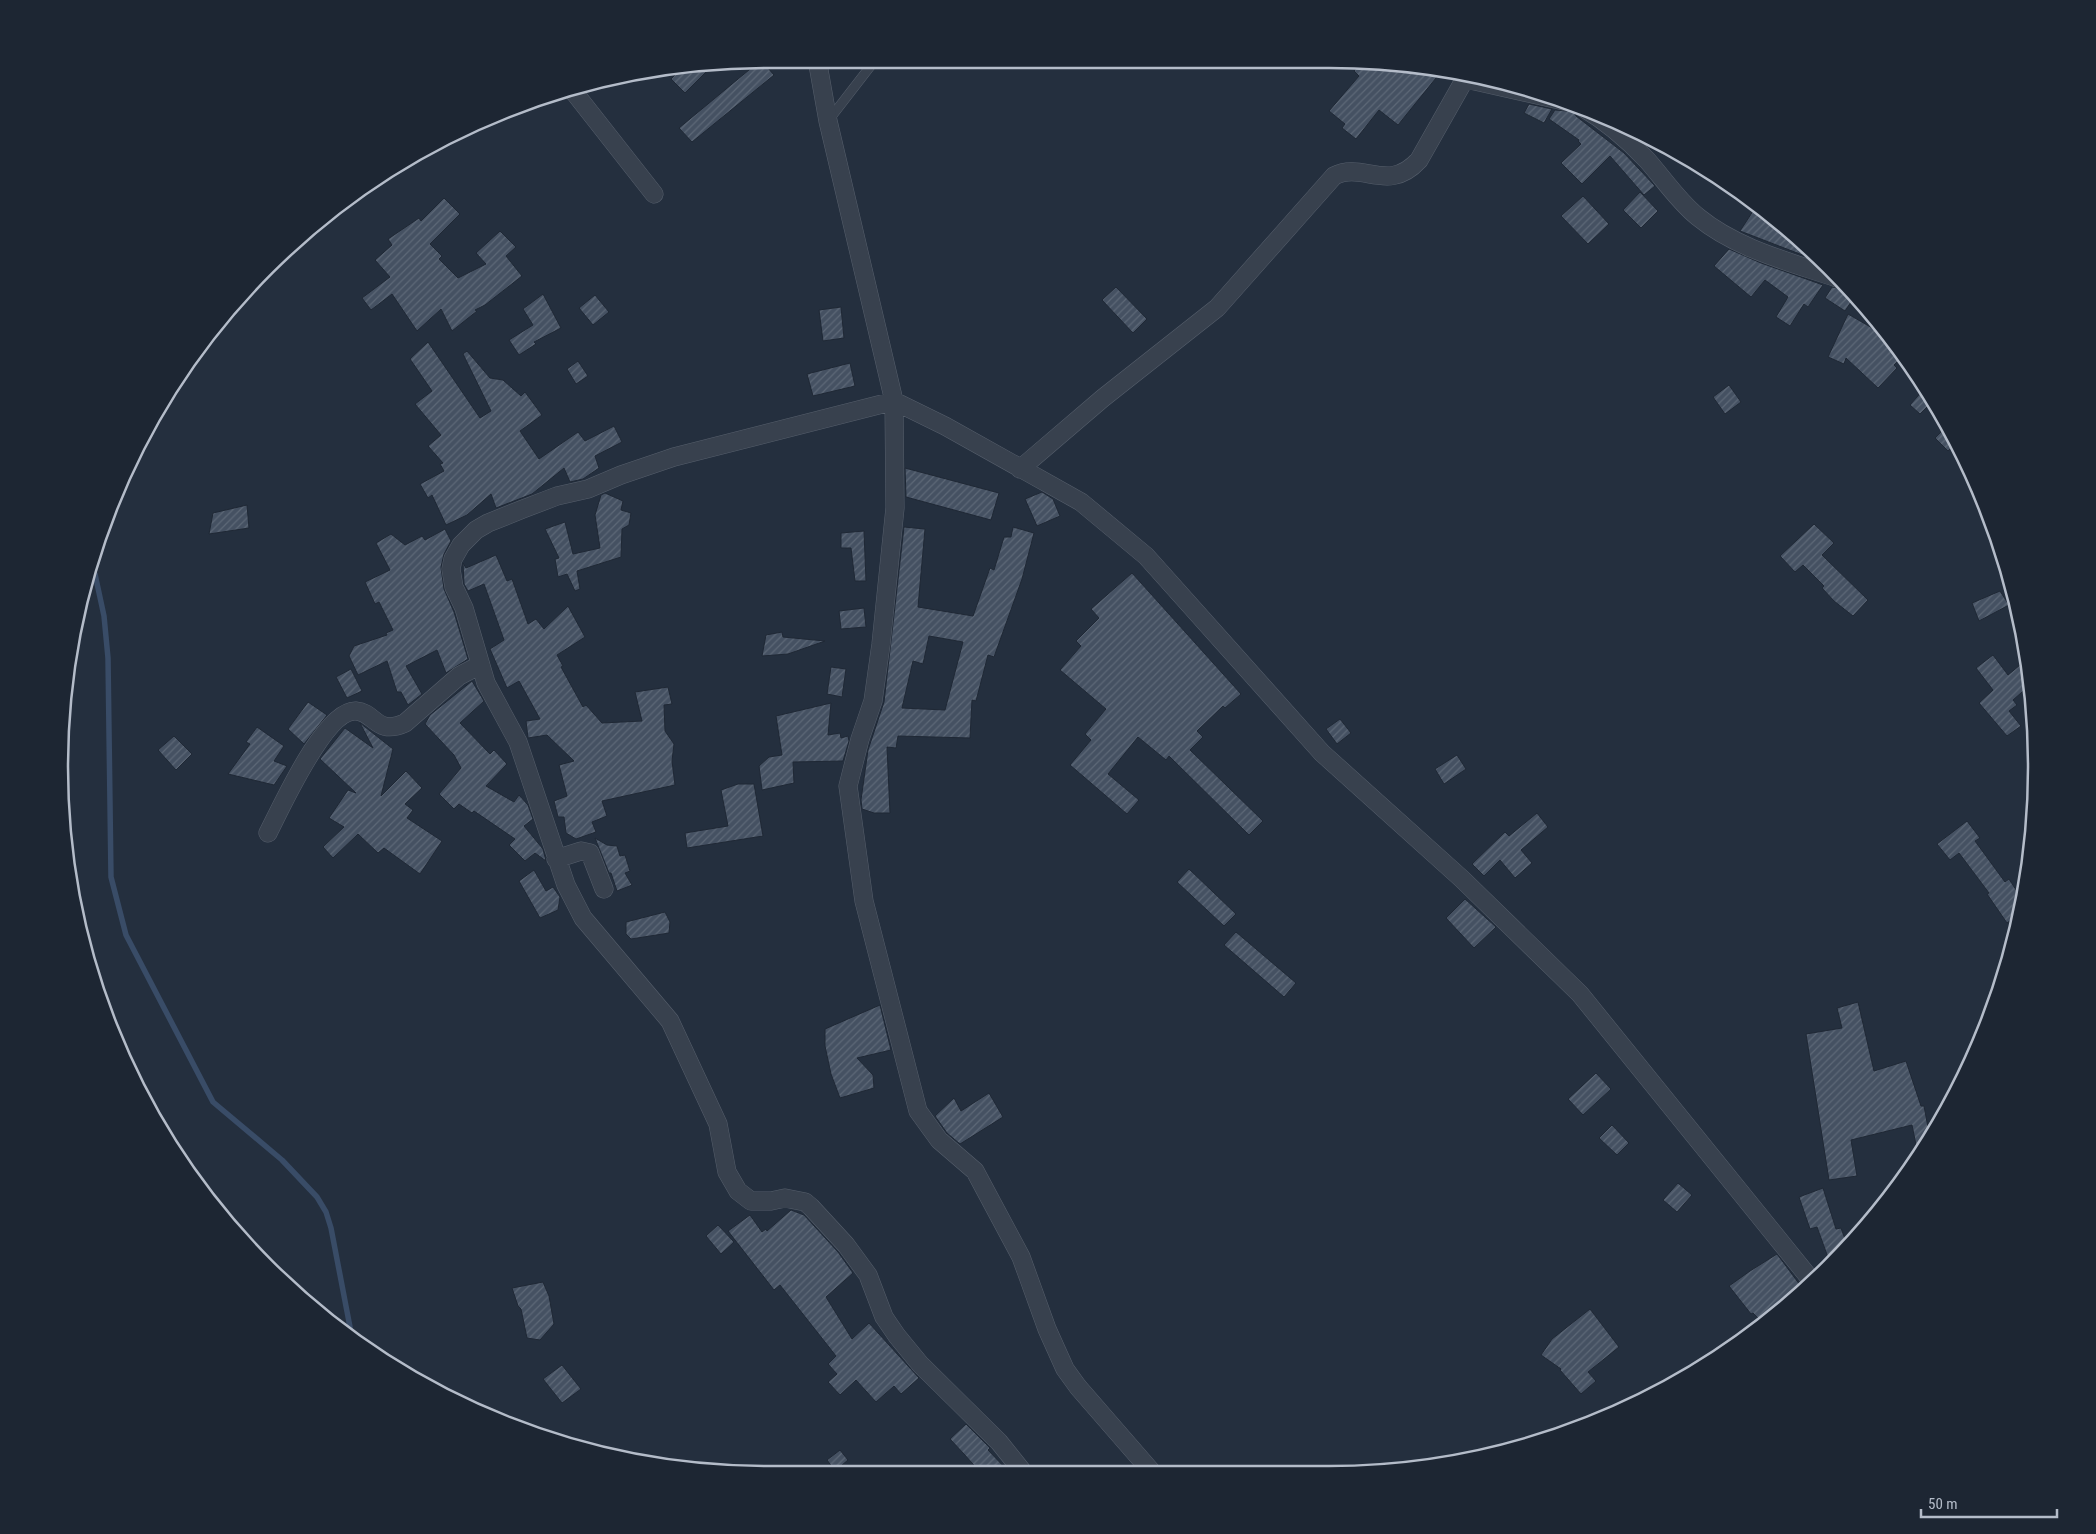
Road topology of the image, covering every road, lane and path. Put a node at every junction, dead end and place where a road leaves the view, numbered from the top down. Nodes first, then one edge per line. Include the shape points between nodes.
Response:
1 (819, 68) edge
2 (869, 68) edge
3 (1464, 81) edge
4 (575, 94) edge
5 (828, 121) junction
6 (1616, 130) edge
7 (654, 194) dead end
8 (1826, 274) edge
9 (894, 401) junction
10 (1020, 469) junction
11 (480, 665) junction
12 (268, 833) dead end
13 (556, 859) junction
14 (604, 889) dead end
15 (1808, 1276) edge
16 (1018, 1466) edge
17 (1147, 1466) edge

1 - 5 street
2 - 5 lane
3 - 10 street via 1410,170 1390,176 1343,171 1334,176 1217,308
4 - 7 street
5 - 9 street
6 - 8 street via 1696,216 1711,227 1733,240
9 - 10 street
9 - 11 street via 674,457 588,489 557,496 476,530 461,545 451,569
9 - 17 street via 895,508 881,644 873,701 848,786 867,910 918,1111 939,1140 975,1171 1021,1257 1065,1369
10 - 15 street via 1081,502 1146,556 1322,753 1462,879 1580,994
11 - 12 street via 459,676 405,723 394,728 357,711 338,719 312,750
11 - 13 street via 522,753
13 - 14 street via 581,851 590,853
13 - 16 street via 583,918 670,1021 718,1124 727,1172 738,1190 751,1200 785,1198 805,1202 811,1207 846,1245 868,1276 881,1309 897,1336 920,1364 1000,1442

